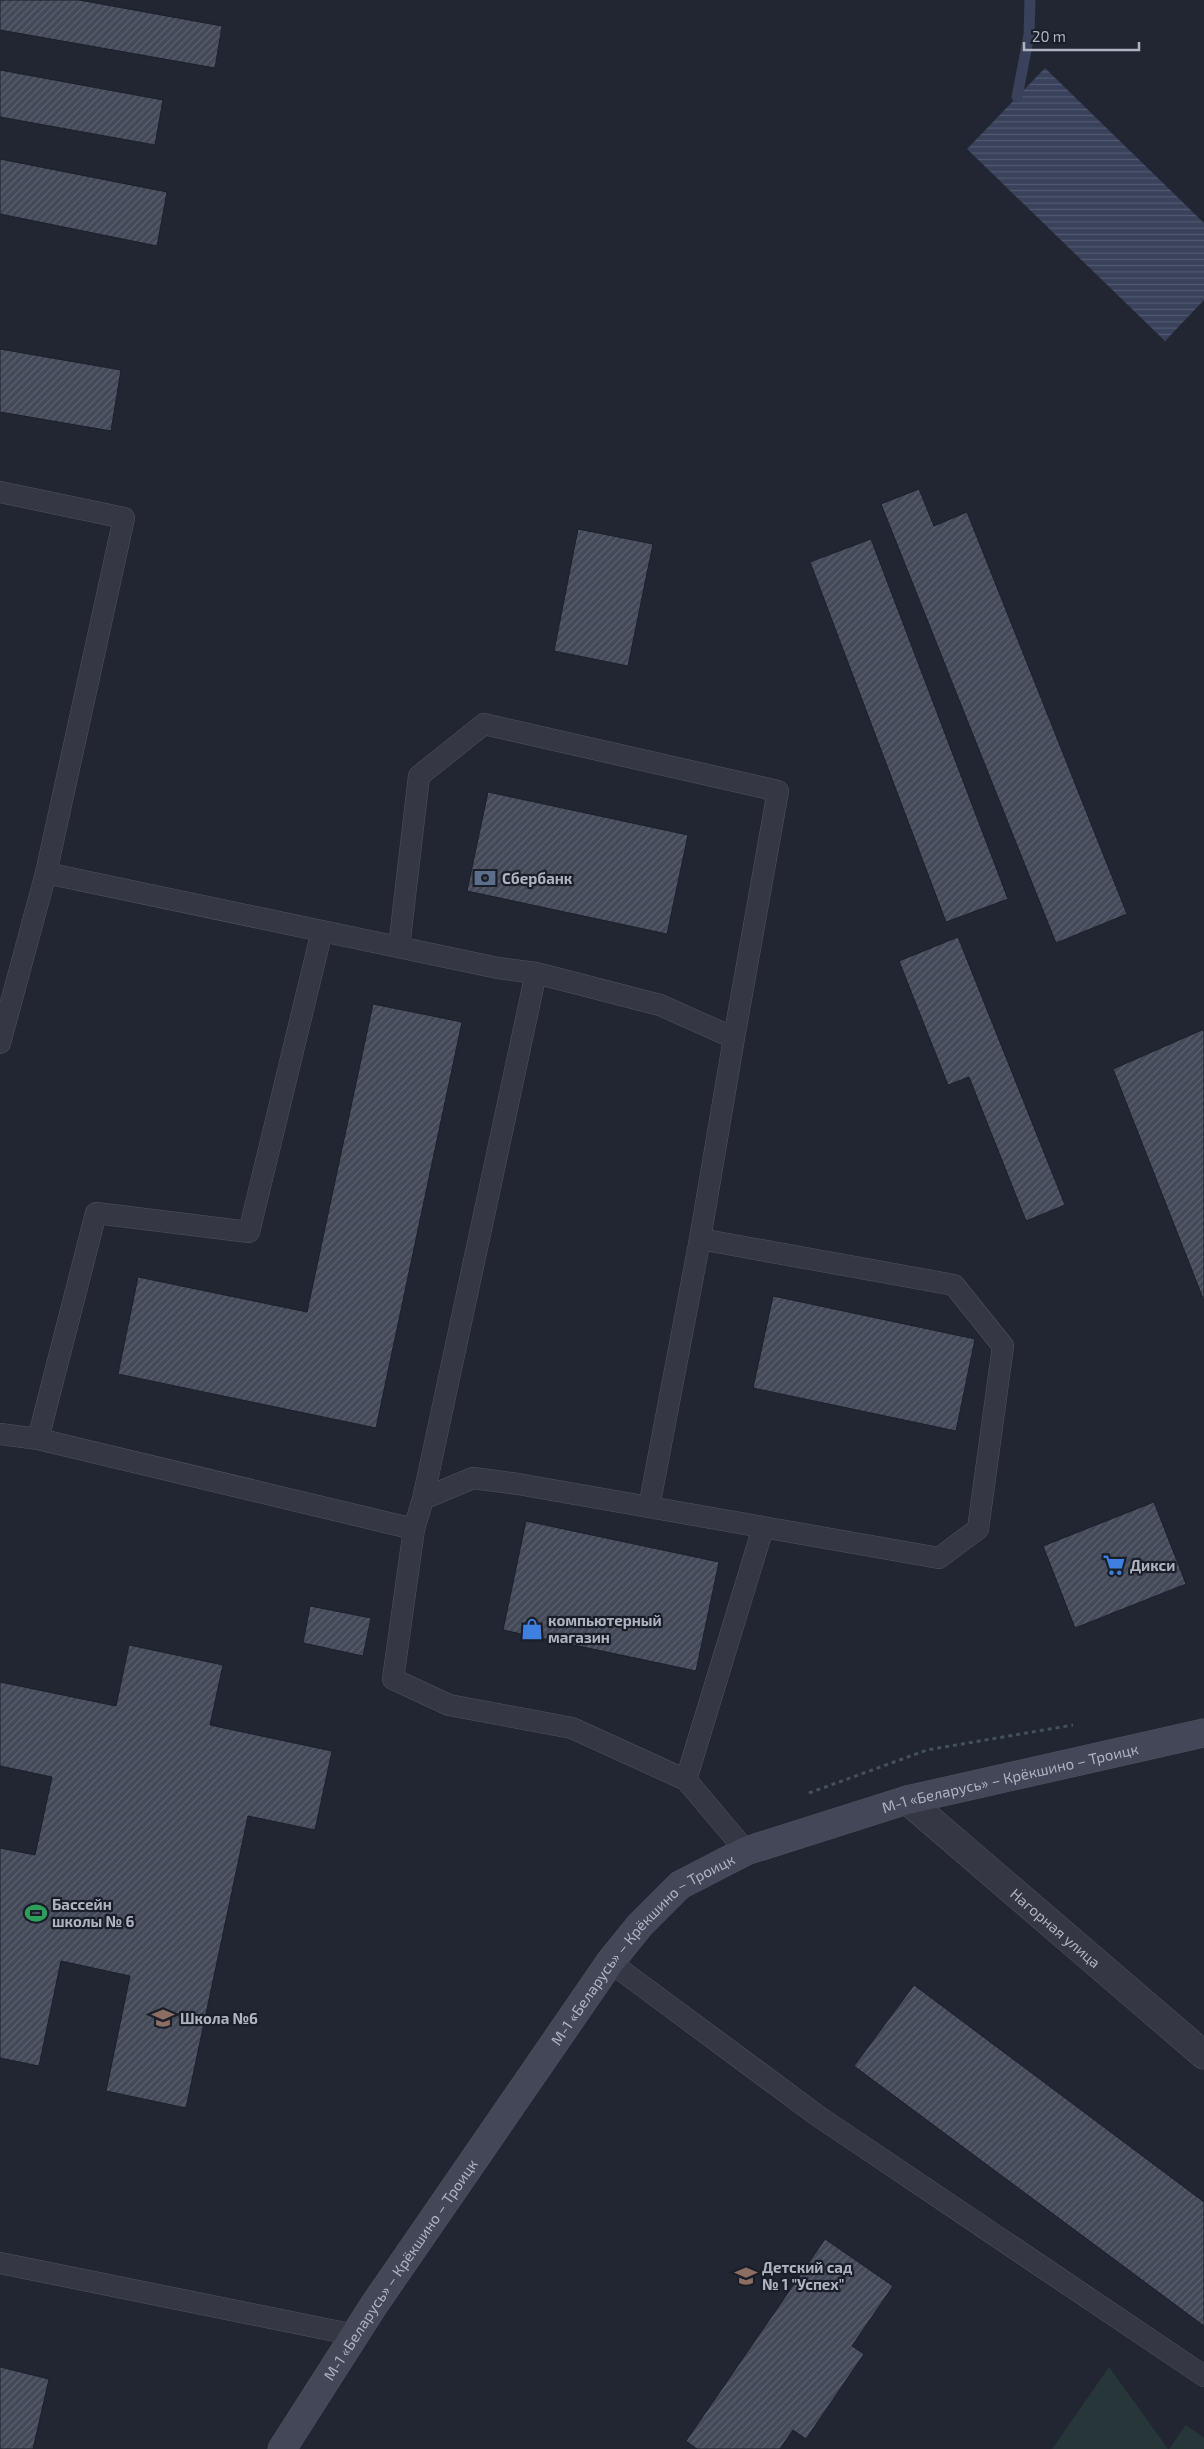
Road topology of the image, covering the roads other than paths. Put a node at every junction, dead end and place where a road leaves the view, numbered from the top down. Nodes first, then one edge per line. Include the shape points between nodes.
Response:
1 (0, 492) edge
2 (46, 873) junction
3 (322, 931) junction
4 (399, 947) junction
5 (536, 973) junction
6 (8, 979) edge
7 (734, 1038) junction
8 (0, 1044) edge
9 (700, 1239) junction
10 (0, 1434) edge
11 (38, 1439) junction
12 (423, 1499) junction
13 (649, 1507) junction
14 (763, 1528) junction
15 (414, 1529) junction
16 (1204, 1733) edge
17 (686, 1780) junction
18 (907, 1800) junction
19 (746, 1851) junction
20 (610, 1962) junction
21 (1204, 2055) edge
22 (0, 2263) edge
23 (355, 2335) junction
24 (1204, 2376) edge
25 (282, 2449) edge

1 - 2 lane via 124,518
2 - 3 lane
2 - 6 lane
3 - 4 lane
3 - 11 lane via 249,1232 96,1213
4 - 5 lane
4 - 7 lane via 419,776 484,724 778,790
5 - 7 lane via 660,1005
5 - 12 lane
6 - 8 lane
7 - 9 lane
9 - 13 lane
9 - 14 lane via 954,1286 1003,1346 978,1529 939,1558
10 - 11 lane
11 - 15 lane
12 - 13 lane via 473,1478
12 - 15 lane
13 - 14 lane
14 - 17 lane
15 - 17 lane via 393,1679 449,1705 572,1728
16 - 18 main road, М-1 «Беларусь» – Крёкшино – Троицк
17 - 19 lane
18 - 19 main road, М-1 «Беларусь» – Крёкшино – Троицк
18 - 21 street, Нагорная улица
19 - 20 main road, М-1 «Беларусь» – Крёкшино – Троицк via 680,1885 640,1925
20 - 23 main road, М-1 «Беларусь» – Крёкшино – Троицк
20 - 24 lane via 818,2116
22 - 23 lane
23 - 25 main road, М-1 «Беларусь» – Крёкшино – Троицк

